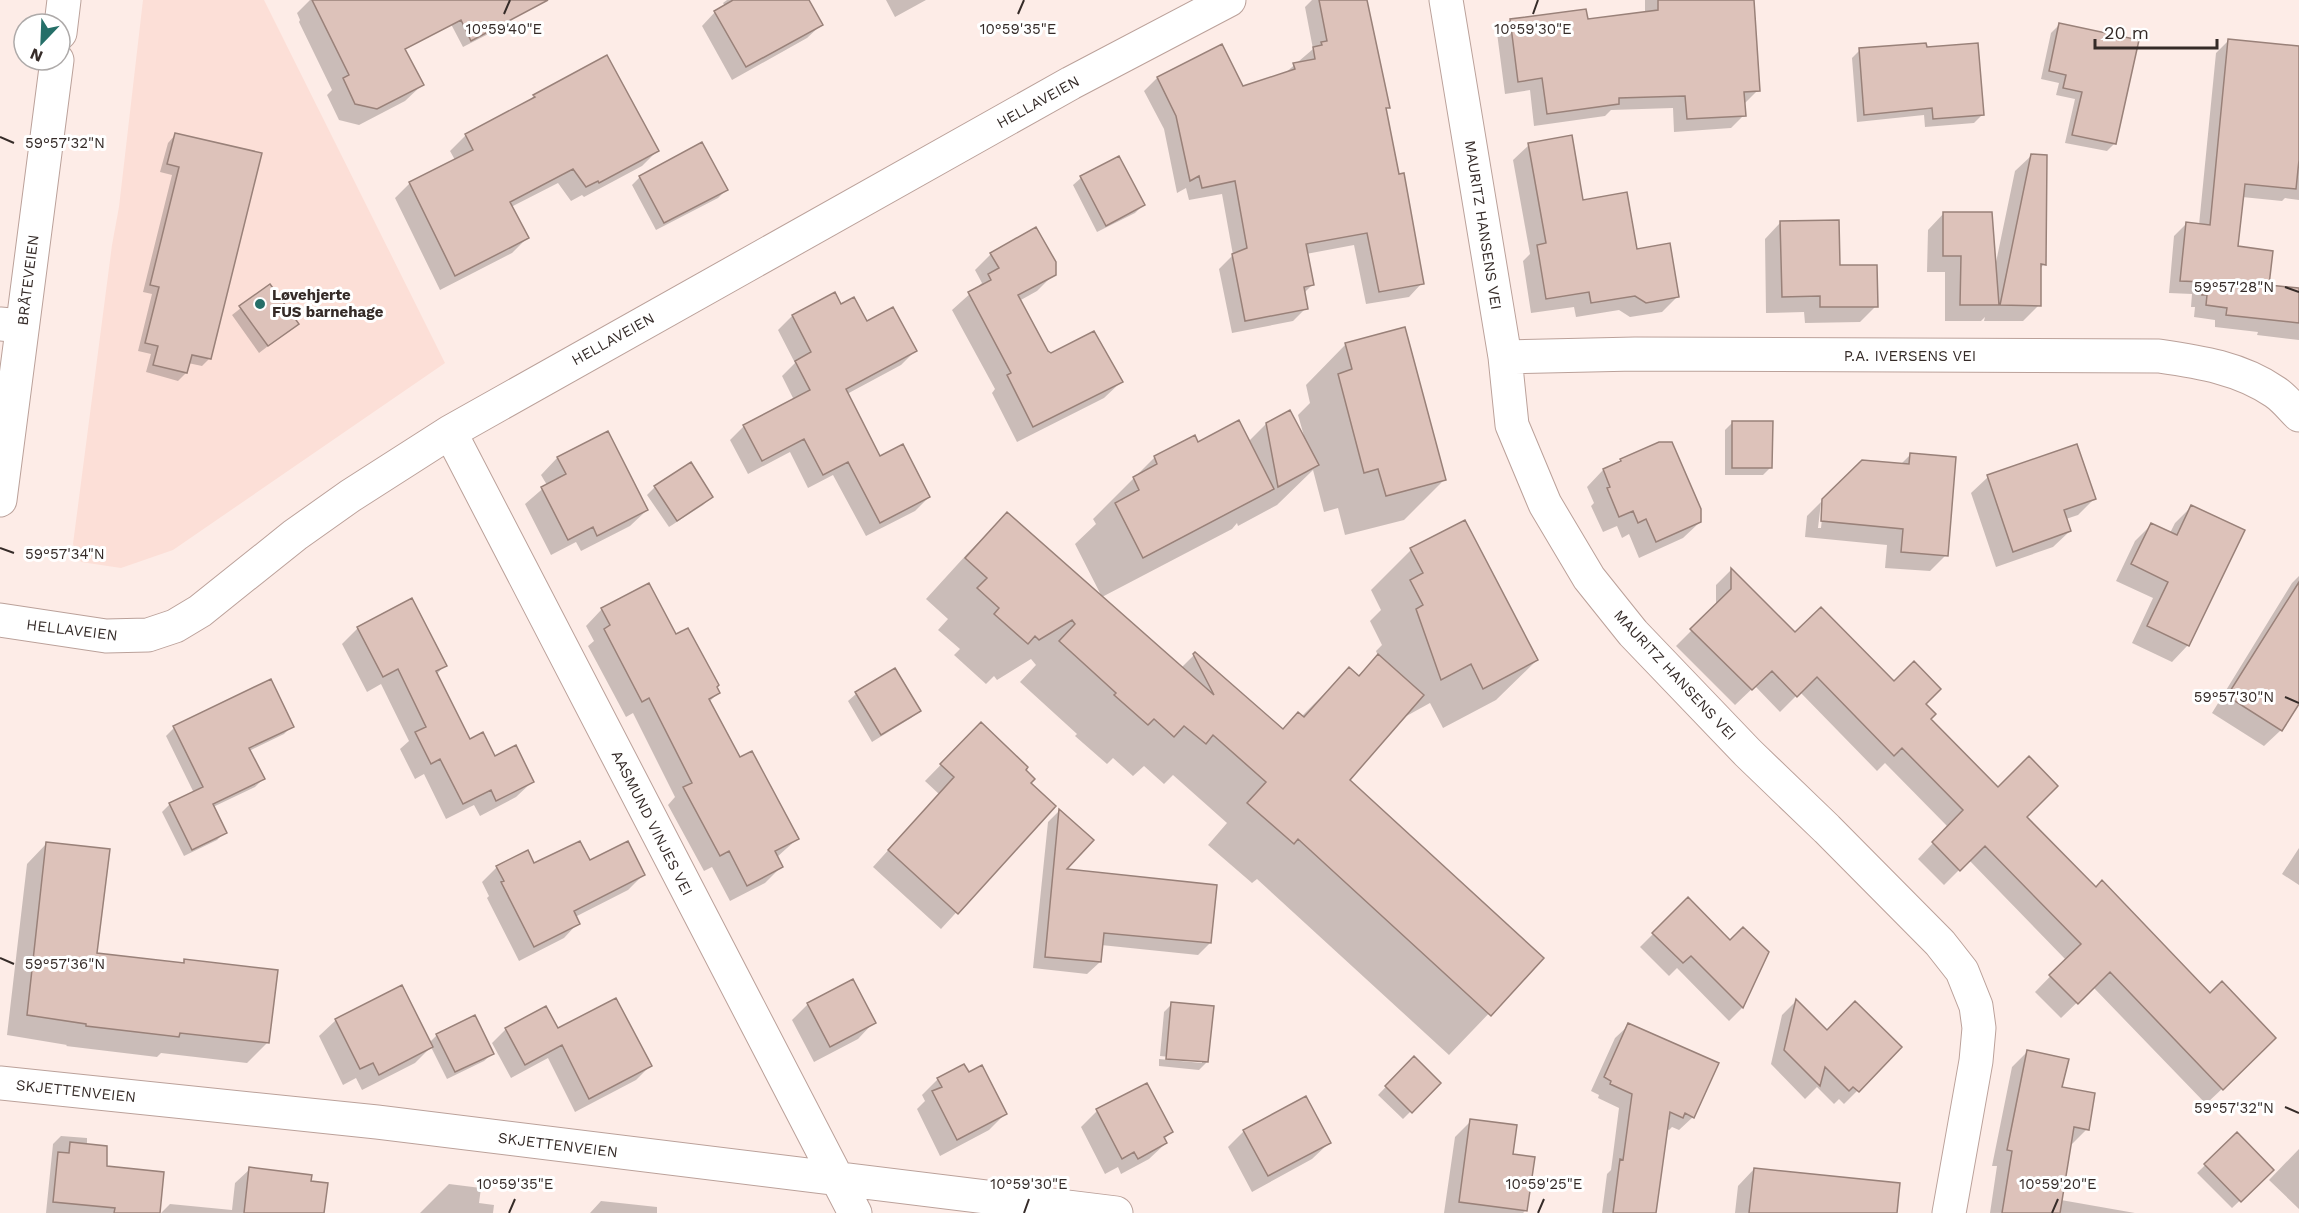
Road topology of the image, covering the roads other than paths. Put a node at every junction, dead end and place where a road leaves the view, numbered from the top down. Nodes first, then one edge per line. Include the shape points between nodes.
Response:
1 (1229, 0) edge
2 (1446, 0) edge
3 (55, 72) edge
4 (11, 325) edge
5 (1505, 357) junction
6 (2299, 415) edge
7 (450, 432) junction
8 (0, 500) edge
9 (0, 620) edge
10 (0, 1083) edge
11 (837, 1180) junction
12 (855, 1213) edge
13 (1116, 1213) edge
14 (1949, 1213) edge

1 - 7 street, HELLAVEIEN via 1071,83
2 - 5 street, MAURITZ HANSENS VEI
3 - 4 street, BRÅTEVEIEN
4 - 8 street, BRÅTEVEIEN
5 - 6 street, P.A. IVERSENS VEI via 2159,356 2242,373 2277,392
5 - 14 street, MAURITZ HANSENS VEI via 1512,425 1545,504 1589,578 1633,633 1940,943 1962,971 1976,1006 1979,1028
7 - 9 street, HELLAVEIEN via 350,496 175,626 148,635 106,636
7 - 11 street, AASMUND VINJES VEI
10 - 11 street, SKJETTENVEIEN via 377,1122
11 - 12 street, AASMUND VINJES VEI
11 - 13 street, SKJETTENVEIEN

